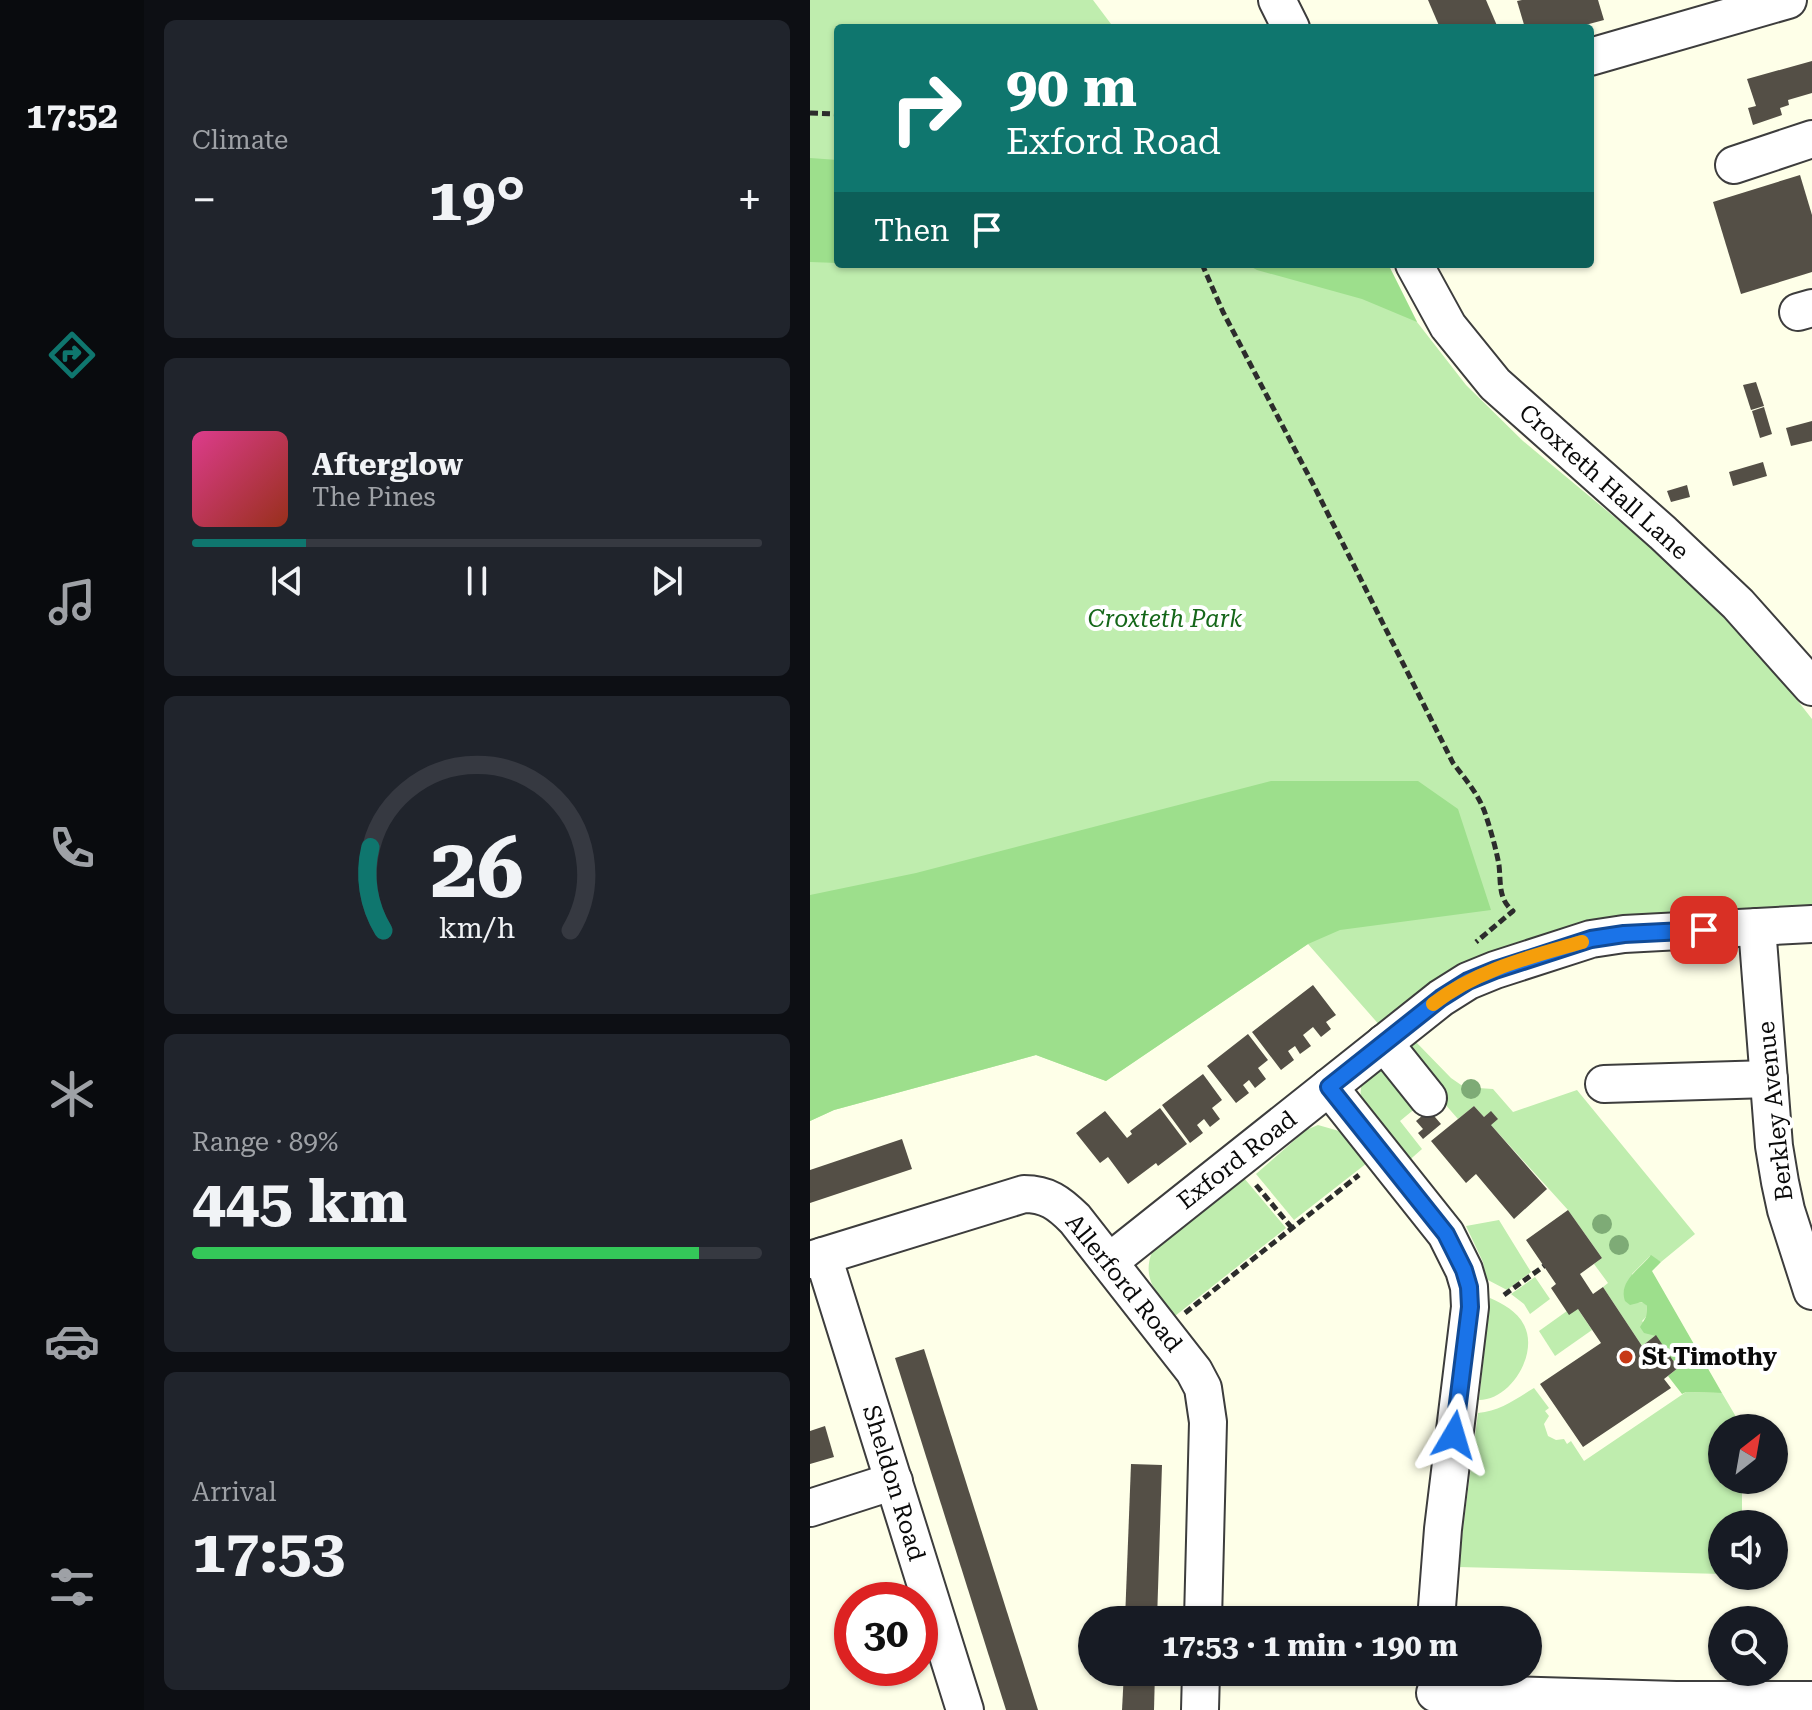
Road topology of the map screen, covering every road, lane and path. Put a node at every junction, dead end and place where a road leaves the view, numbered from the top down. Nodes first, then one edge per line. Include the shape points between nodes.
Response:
1 (1277, 0) edge
2 (1788, 0) edge
3 (1289, 24) edge
4 (1594, 56) edge
5 (810, 113) edge
6 (834, 114) edge
7 (1812, 139) edge
8 (1734, 165) dead end
9 (1204, 268) edge
10 (1416, 268) edge
11 (1812, 687) edge
12 (1506, 917) dead end
13 (1812, 924) edge
14 (1757, 927) junction
15 (1384, 1043) junction
16 (1769, 1079) junction
17 (1604, 1084) dead end
18 (1329, 1087) junction
19 (1428, 1098) dead end
20 (1383, 1155) junction
21 (1236, 1159) junction
22 (1292, 1228) junction
23 (816, 1258) edge
24 (1109, 1262) junction
25 (1544, 1266) dead end
26 (1812, 1289) edge
27 (1504, 1295) dead end
28 (1162, 1332) junction
29 (894, 1481) junction
30 (810, 1508) edge
31 (1203, 1606) edge
32 (1437, 1606) edge
33 (1201, 1686) edge
34 (1435, 1692) edge
35 (1812, 1700) edge
36 (1676, 1705) edge
37 (965, 1710) edge
38 (1200, 1710) edge

1 - 3 street
2 - 4 street
5 - 6 path
7 - 8 street
9 - 12 path via 1453,763 1486,814 1500,890 1513,911
10 - 11 street, Croxteth Hall Lane via 1448,326 1495,384 1738,604
13 - 14 street, Exford Road
14 - 15 street, Exford Road via 1624,934 1523,959 1468,981
14 - 16 street, Berkley Avenue
15 - 18 street, Exford Road
15 - 19 street
16 - 17 street
16 - 26 street, Berkley Avenue via 1780,1182
18 - 20 street
18 - 21 street, Exford Road
20 - 22 path
20 - 32 street via 1446,1234 1469,1287
21 - 22 path
21 - 24 street, Exford Road
22 - 28 path
23 - 24 street, Allerford Road via 1010,1197 1037,1194 1061,1206
23 - 29 street, Sheldon Road
24 - 28 street, Allerford Road
25 - 27 path
28 - 31 street, Allerford Road via 1194,1371 1207,1403
29 - 30 street
29 - 37 street, Sheldon Road
33 - 38 street
34 - 36 street
35 - 36 street

